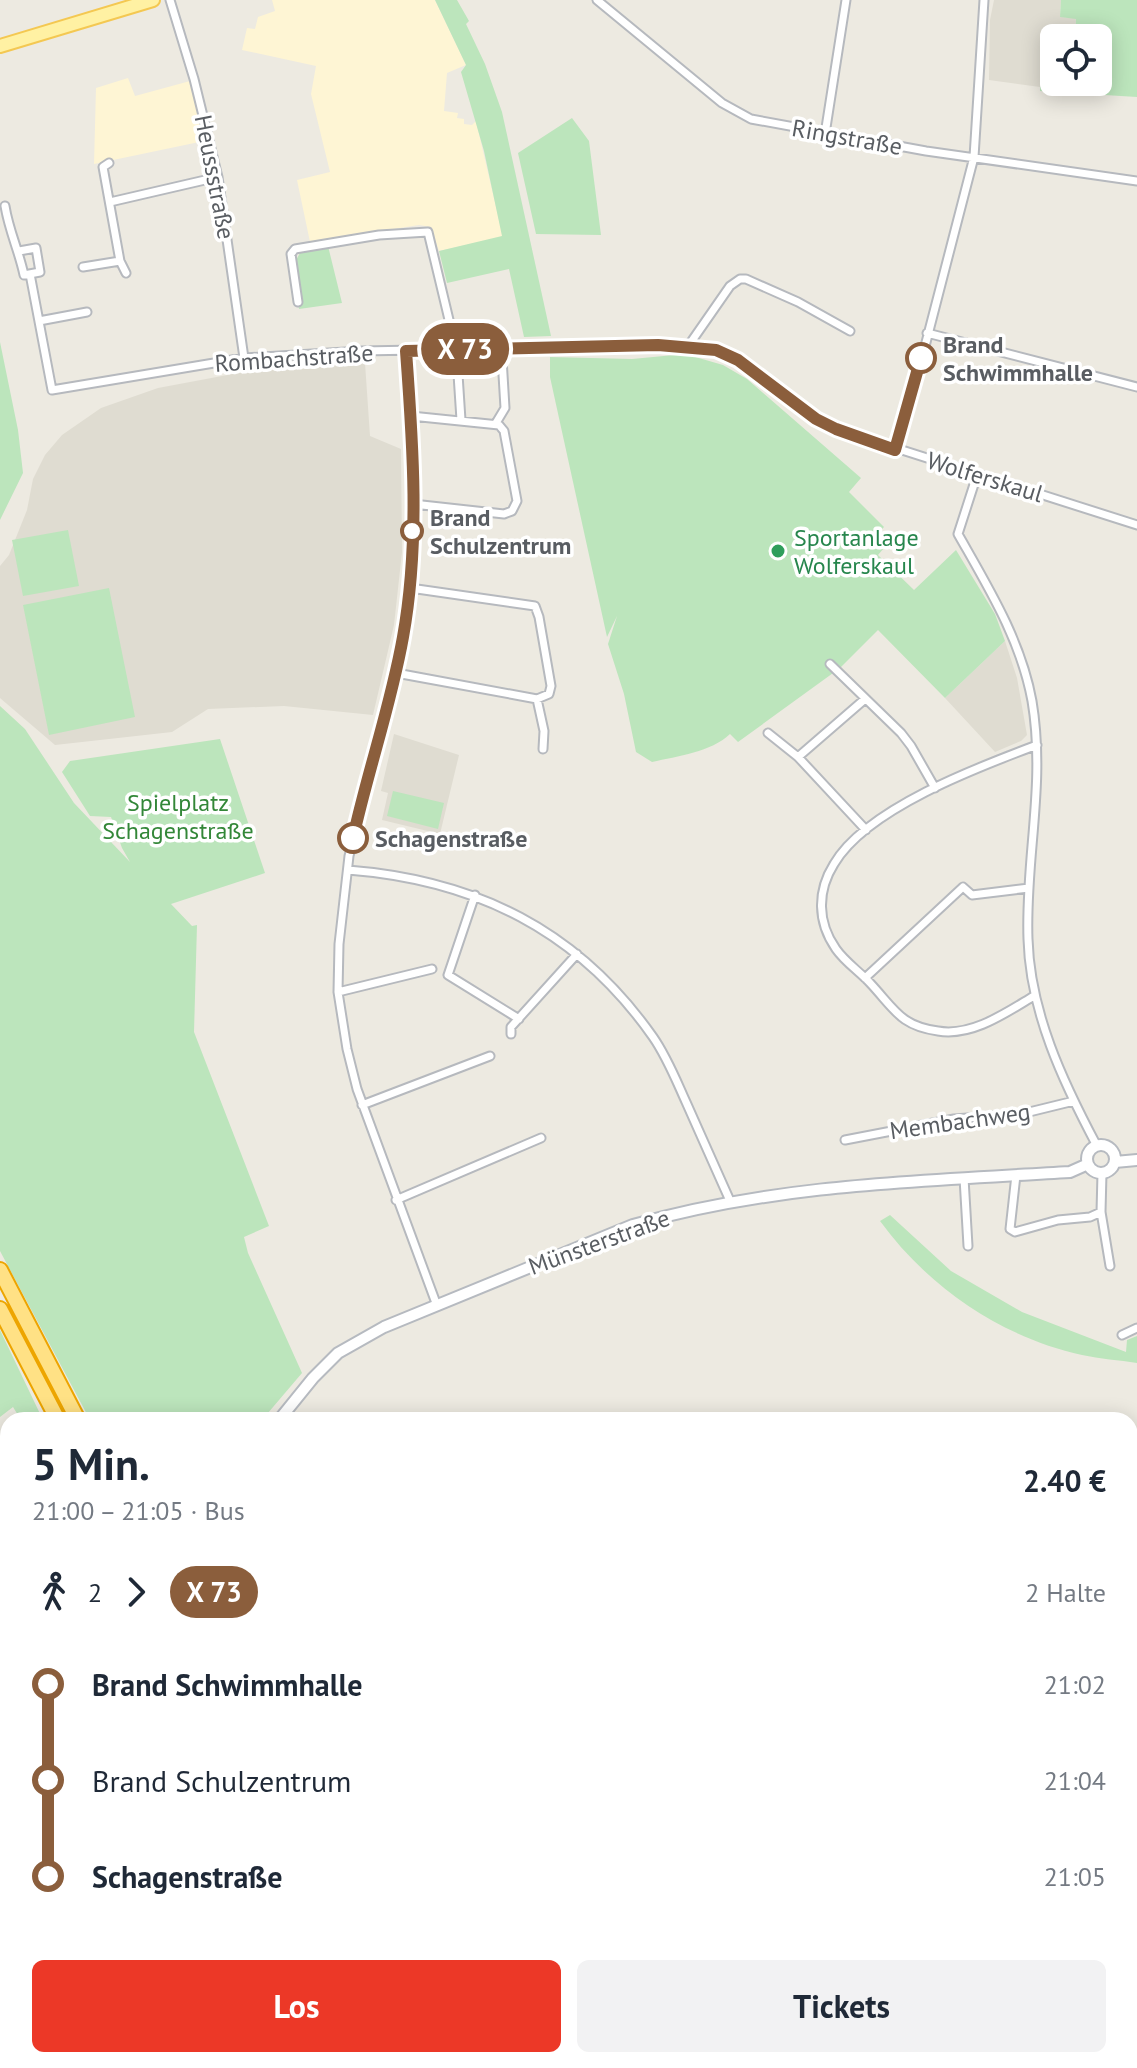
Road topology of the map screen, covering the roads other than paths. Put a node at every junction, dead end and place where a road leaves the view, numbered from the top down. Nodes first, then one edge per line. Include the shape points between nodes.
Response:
1 (153, 0) edge
2 (170, 0) edge
3 (597, 0) edge
4 (846, 0) edge
5 (984, 0) edge
6 (0, 46) edge
7 (825, 134) junction
8 (974, 157) junction
9 (109, 163) dead end
10 (218, 177) junction
11 (1137, 181) edge
12 (110, 202) junction
13 (5, 206) dead end
14 (19, 251) junction
15 (120, 261) junction
16 (83, 267) dead end
17 (126, 273) dead end
18 (30, 274) junction
19 (298, 302) dead end
20 (87, 312) dead end
21 (39, 321) junction
22 (850, 331) dead end
23 (927, 333) junction
24 (689, 345) junction
25 (456, 349) junction
26 (406, 351) junction
27 (244, 358) junction
28 (502, 358) dead end
29 (457, 359) dead end
30 (1137, 387) edge
31 (411, 416) junction
32 (461, 420) junction
33 (496, 423) junction
34 (895, 450) junction
35 (977, 475) junction
36 (413, 504) junction
37 (1137, 525) edge
38 (410, 588) junction
39 (830, 664) dead end
40 (396, 673) junction
41 (537, 699) junction
42 (865, 699) junction
43 (768, 733) dead end
44 (1037, 745) junction
45 (543, 749) dead end
46 (798, 757) junction
47 (935, 788) junction
48 (866, 830) junction
49 (348, 870) junction
50 (1029, 888) junction
51 (475, 895) junction
52 (577, 954) junction
53 (432, 969) dead end
54 (865, 978) junction
55 (338, 992) junction
56 (1034, 996) junction
57 (519, 1019) junction
58 (511, 1034) dead end
59 (490, 1056) dead end
60 (1074, 1101) junction
61 (362, 1105) junction
62 (541, 1138) dead end
63 (845, 1140) dead end
64 (1097, 1146) junction
65 (1137, 1160) edge
66 (1115, 1162) junction
67 (1088, 1164) junction
68 (1102, 1173) junction
69 (1016, 1175) junction
70 (964, 1178) junction
71 (396, 1200) junction
72 (731, 1203) junction
73 (1101, 1212) junction
74 (968, 1246) dead end
75 (1110, 1266) dead end
76 (0, 1270) edge
77 (436, 1303) junction
78 (0, 1309) edge
79 (1137, 1328) edge
80 (1122, 1335) dead end
81 (54, 1412) edge
82 (74, 1412) edge
83 (285, 1412) edge

1 - 6 main road
2 - 10 street, Heussstraße
3 - 7 street, Ringstraße via 737,113
4 - 7 street
5 - 8 street, Wolferskaul
7 - 8 street, Ringstraße
8 - 11 street, Ringstraße
8 - 23 street, Wolferskaul
9 - 12 street via 103,167
10 - 12 street
10 - 27 street, Heussstraße
12 - 15 street
13 - 14 street
14 - 18 street via 24,275
14 - 18 street via 36,248 40,272
15 - 16 street
15 - 17 street
18 - 21 street
19 - 25 street via 291,254 295,249 428,232
20 - 21 street
21 - 27 street, Rombachstraße via 52,390
22 - 24 street via 740,279
23 - 30 street
23 - 34 street, Wolferskaul
24 - 25 street, Rombachstraße
24 - 34 street, Rombachstraße via 738,360 816,419
25 - 26 street, Rombachstraße
26 - 27 street, Rombachstraße
26 - 31 street
28 - 33 street via 505,408
29 - 32 street
31 - 32 street
31 - 36 street
32 - 33 street
33 - 36 street via 504,431 517,497 512,511
34 - 35 street, Wolferskaul
35 - 37 street, Wolferskaul
35 - 44 street via 958,534 1007,620 1031,699
36 - 38 street
38 - 40 street
38 - 41 street via 535,606 551,686 549,694
39 - 42 street
40 - 41 street
40 - 49 street
41 - 45 street
42 - 46 street
42 - 47 street via 911,746
43 - 46 street
44 - 47 street
44 - 50 street
46 - 48 street
47 - 48 street
48 - 54 street via 834,862 821,890 823,920 836,949
49 - 51 street via 431,881
49 - 55 street
50 - 54 street via 972,895 963,887
50 - 56 street
51 - 52 street via 531,922
51 - 57 street via 448,975
52 - 57 street
52 - 72 street via 621,996 653,1037
53 - 55 street
54 - 56 street via 907,1024 942,1032 974,1028
55 - 61 street
56 - 60 street
57 - 58 street
59 - 61 street
60 - 63 street, Membachweg
60 - 64 street
61 - 71 street
62 - 71 street
64 - 66 street via 1110,1148
64 - 67 street via 1089,1152
65 - 66 street
66 - 68 street
67 - 68 street
67 - 69 street, Münsterstraße via 1070,1172
68 - 73 street
69 - 70 street, Münsterstraße
69 - 73 street via 1010,1229 1015,1232
70 - 72 street, Münsterstraße via 855,1184
70 - 74 street
71 - 77 street
72 - 77 street, Münsterstraße via 633,1225
73 - 75 street
76 - 82 highway
77 - 83 street, Münsterstraße via 338,1353
78 - 81 highway
79 - 80 street

